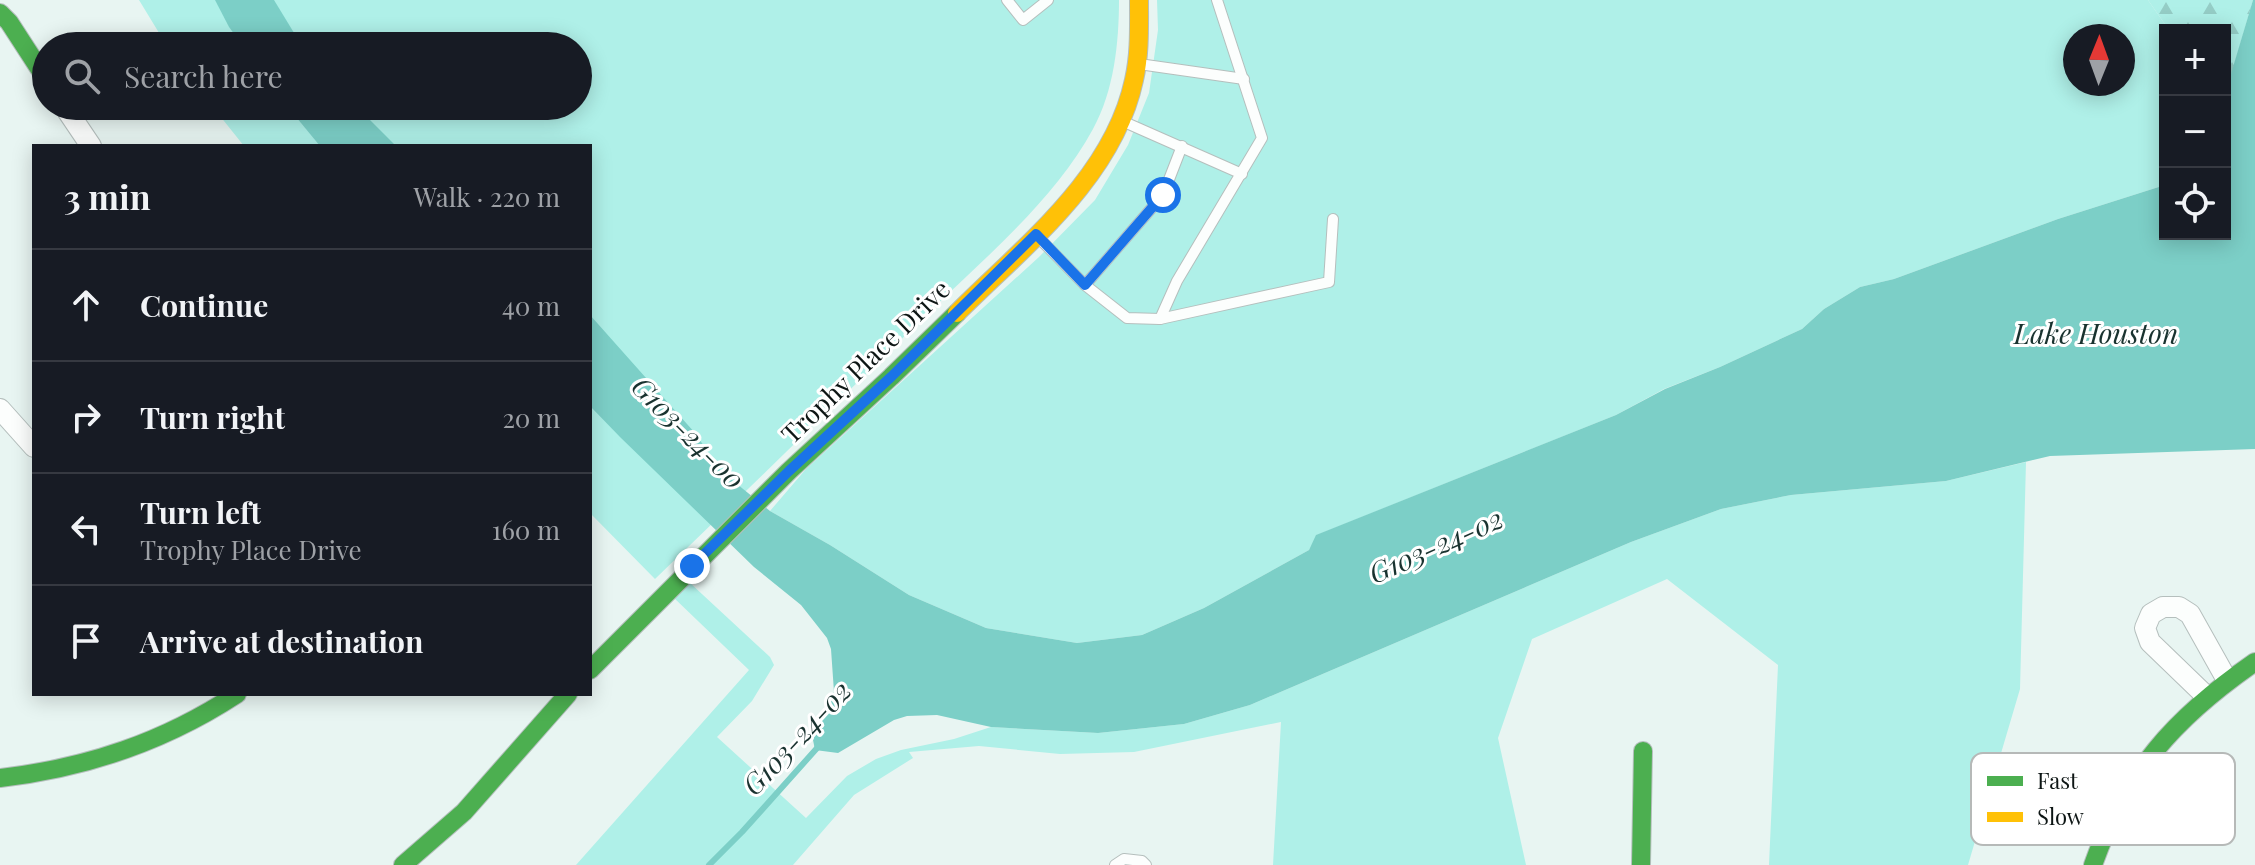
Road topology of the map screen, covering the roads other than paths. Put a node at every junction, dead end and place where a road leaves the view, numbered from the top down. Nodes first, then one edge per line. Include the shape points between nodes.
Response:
1 (1007, 0) edge
2 (1048, 0) edge
3 (1139, 0) edge
4 (1217, 0) edge
5 (0, 13) edge
6 (32, 57) edge
7 (1137, 64) junction
8 (1244, 79) junction
9 (73, 120) edge
10 (1120, 120) junction
11 (90, 144) edge
12 (1182, 146) junction
13 (1242, 174) junction
14 (1333, 219) dead end
15 (1036, 234) junction
16 (1085, 285) junction
17 (1160, 319) junction
18 (0, 409) edge
19 (32, 445) edge
20 (2255, 662) edge
21 (592, 668) edge
22 (2227, 680) junction
23 (234, 696) edge
24 (566, 696) edge
25 (2206, 696) junction
26 (1643, 751) dead end
27 (2152, 753) edge
28 (0, 778) edge
29 (2101, 845) edge
30 (403, 865) edge
31 (1115, 865) edge
32 (1146, 865) edge
33 (1641, 865) edge
34 (2093, 865) edge

1 - 2 lane via 1023,20
3 - 7 street, Trophy Place Drive
4 - 8 lane
5 - 6 street
7 - 8 lane
7 - 10 street, Trophy Place Drive
8 - 13 lane via 1262,138
9 - 11 street
10 - 12 lane
10 - 15 street, Trophy Place Drive via 1087,180
12 - 13 lane
12 - 16 lane via 1163,195
13 - 17 lane
14 - 17 lane via 1329,282
15 - 16 lane
15 - 21 street, Trophy Place Drive
16 - 17 lane via 1127,318
18 - 19 street
20 - 22 street
22 - 25 street
22 - 25 street via 2190,614 2179,607 2151,614 2145,628 2150,642
23 - 28 street via 125,752 63,769
24 - 30 street via 464,812
25 - 27 street
26 - 33 street
29 - 34 street
31 - 32 lane via 1124,859

